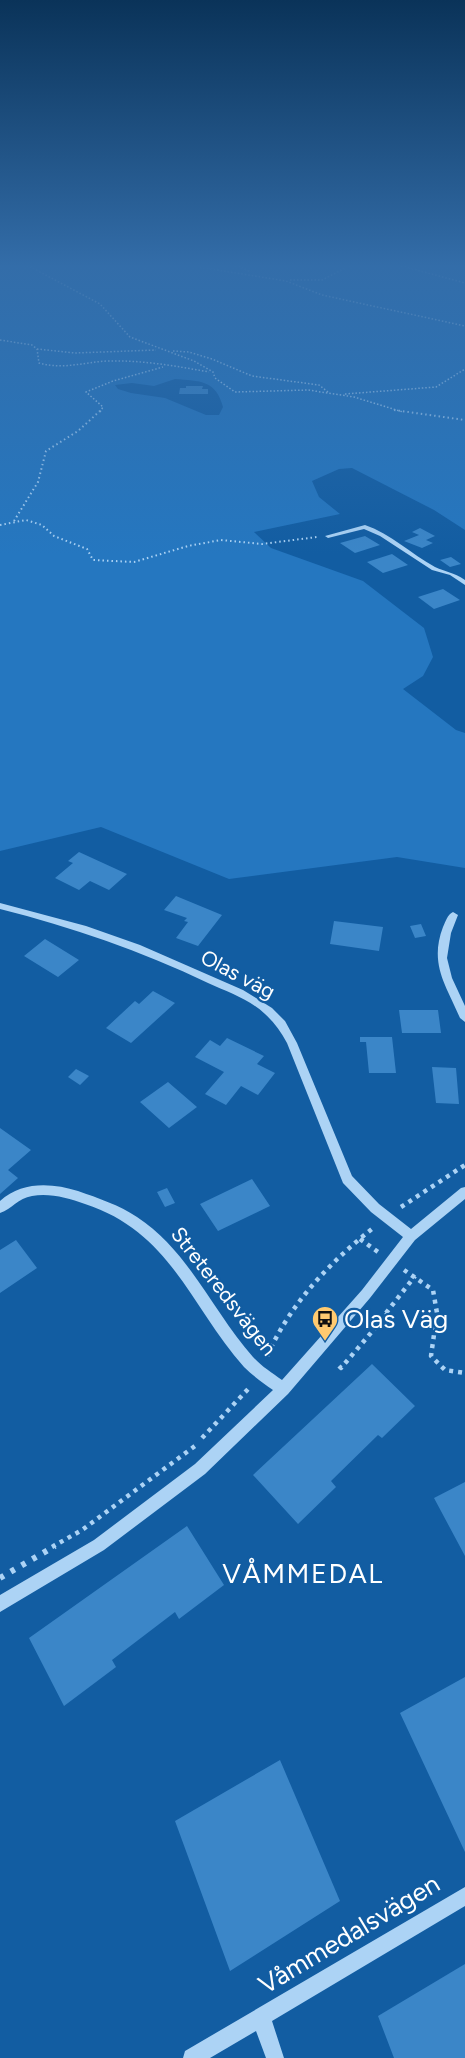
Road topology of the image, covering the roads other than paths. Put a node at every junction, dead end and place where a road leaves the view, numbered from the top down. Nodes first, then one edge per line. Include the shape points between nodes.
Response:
1 (328, 536) road end
2 (465, 583) edge
3 (0, 906) edge
4 (453, 915) dead end
5 (465, 1018) edge
6 (465, 1192) edge
7 (0, 1208) edge
8 (411, 1236) junction
9 (284, 1389) junction
10 (0, 1604) edge
11 (465, 1896) edge
12 (261, 2018) junction
13 (192, 2058) edge
14 (275, 2058) edge

1 - 2 street via 365,527
3 - 8 street, Olas väg via 153,953 254,1000 274,1016 294,1047 347,1179 375,1208
4 - 5 street via 440,961
6 - 8 street, Streteredsvägen
7 - 9 street, Streteredsvägen via 20,1193 34,1189 59,1191 97,1200 142,1225 180,1264 248,1361
8 - 9 street, Streteredsvägen
9 - 10 street, Streteredsvägen via 200,1470 157,1504 99,1545
11 - 12 street, Våmmedalsvägen
12 - 13 street, Våmmedalsvägen
12 - 14 street, Våmmedalsvägen

